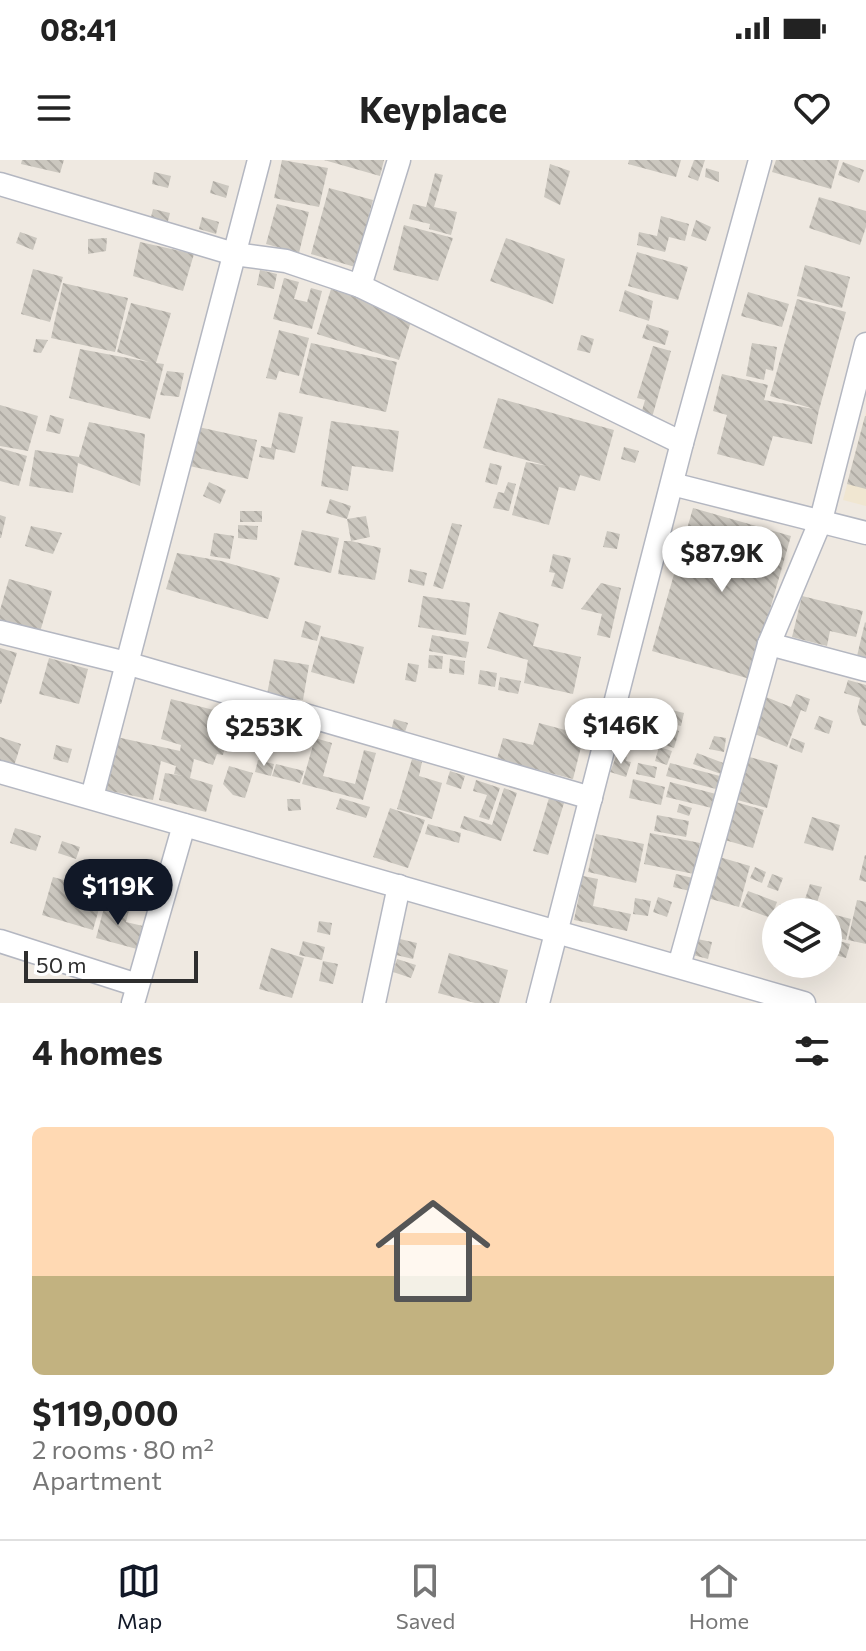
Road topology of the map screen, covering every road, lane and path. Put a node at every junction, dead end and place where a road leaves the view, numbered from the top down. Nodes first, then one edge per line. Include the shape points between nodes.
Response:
1 (259, 160) edge
2 (399, 160) edge
3 (760, 160) edge
4 (0, 184) edge
5 (234, 254) junction
6 (360, 286) junction
7 (866, 344) edge
8 (682, 443) junction
9 (672, 484) junction
10 (821, 520) junction
11 (866, 533) edge
12 (0, 632) edge
13 (769, 644) junction
14 (126, 663) junction
15 (866, 670) edge
16 (0, 772) edge
17 (92, 797) junction
18 (591, 798) junction
19 (184, 825) junction
20 (399, 886) junction
21 (557, 932) junction
22 (0, 941) edge
23 (679, 966) junction
24 (135, 994) edge
25 (374, 1003) edge
26 (538, 1003) edge
27 (804, 1003) edge

1 - 5 street
2 - 6 street
3 - 8 street
4 - 5 street
5 - 6 street via 286,261
5 - 14 street
6 - 8 street
7 - 10 street
8 - 9 street
9 - 10 street
9 - 18 street
10 - 11 street
10 - 13 street
12 - 14 street
13 - 15 street
13 - 23 street
14 - 17 street
14 - 18 street
16 - 17 street
17 - 19 street
18 - 21 street
19 - 20 street
19 - 24 street
20 - 21 street
20 - 25 street
21 - 23 street
21 - 26 street
22 - 24 street
23 - 27 street

